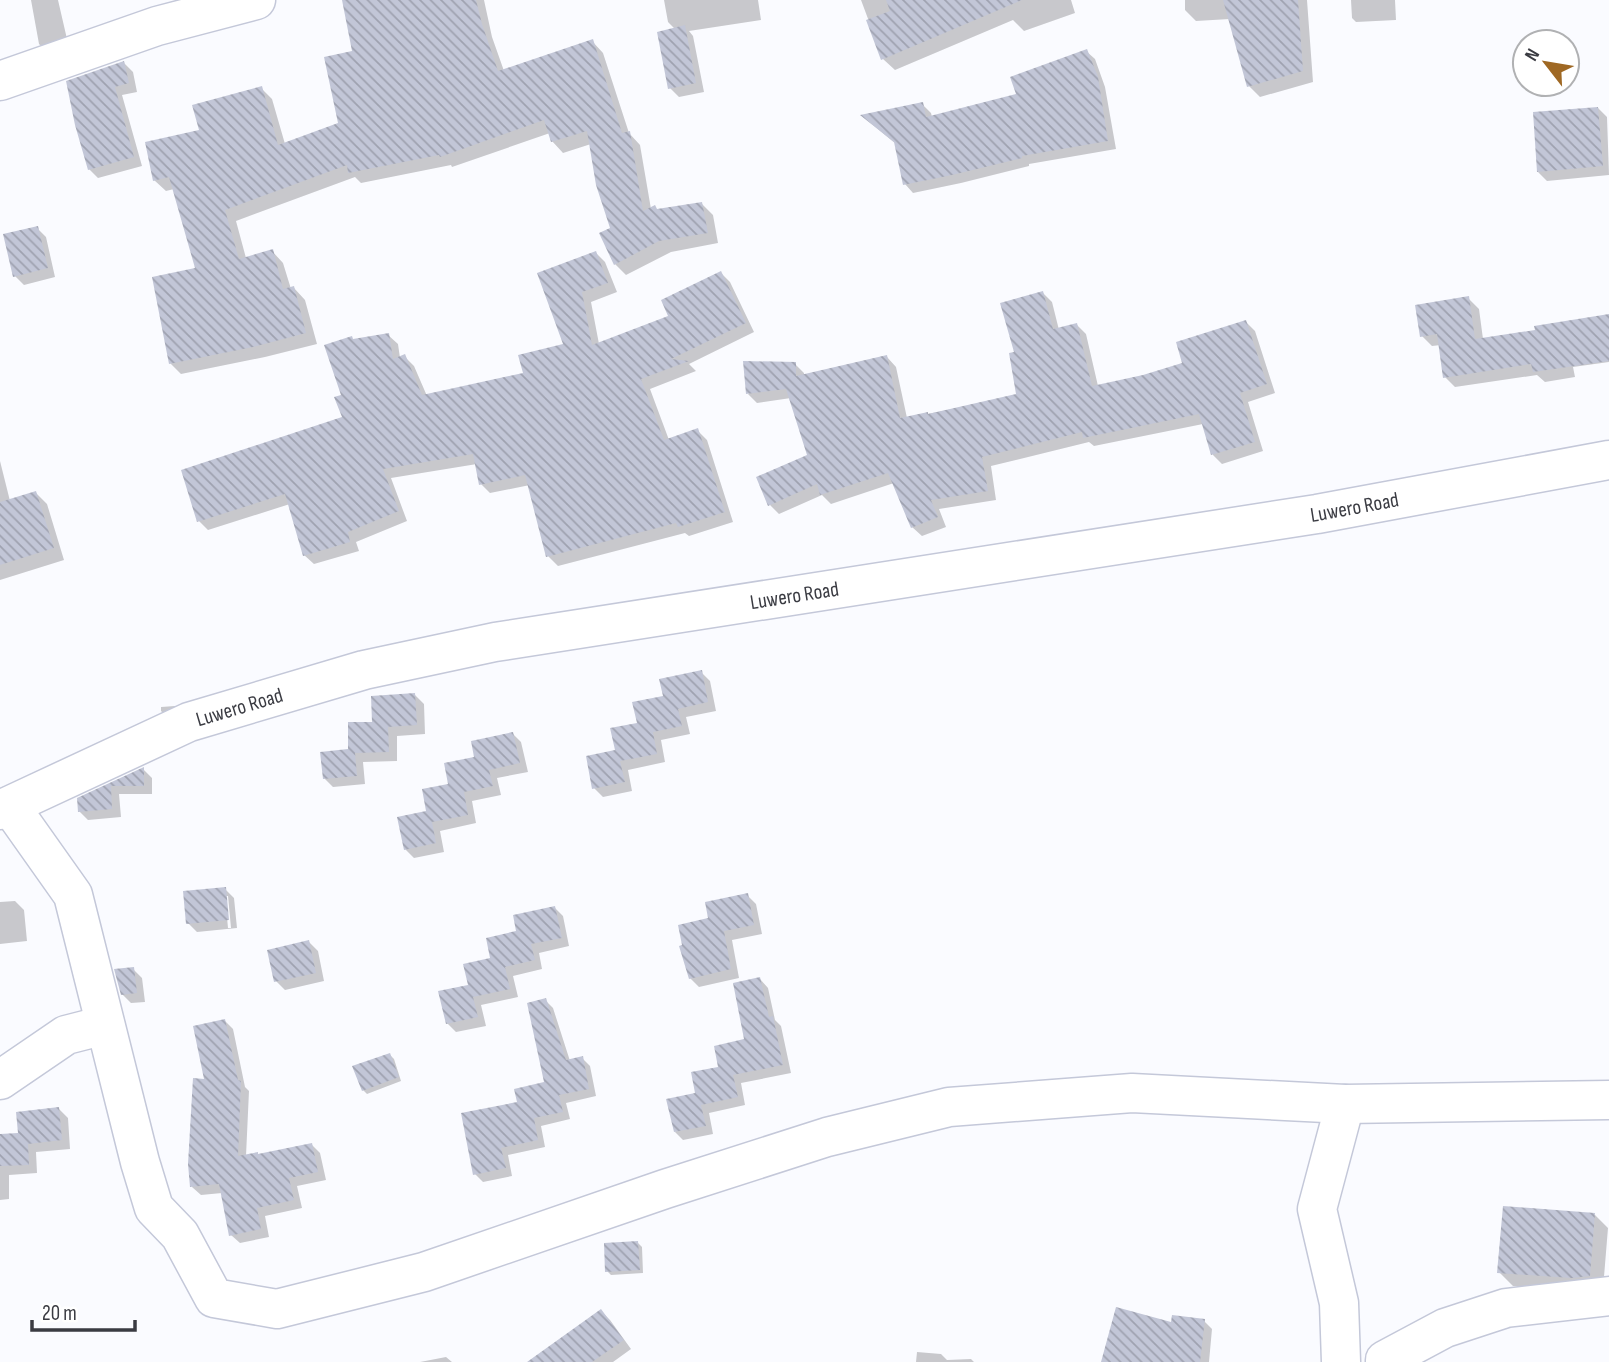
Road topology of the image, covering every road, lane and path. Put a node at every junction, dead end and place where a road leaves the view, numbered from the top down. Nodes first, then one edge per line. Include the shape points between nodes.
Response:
1 (256, 0) edge
2 (151, 13) edge
3 (0, 81) edge
4 (1609, 460) edge
5 (5, 808) edge
6 (105, 1025) junction
7 (0, 1080) edge
8 (1609, 1100) edge
9 (1345, 1104) junction
10 (1609, 1296) edge
11 (1342, 1362) edge
12 (1385, 1362) edge

1 - 2 street
2 - 3 street
4 - 5 street, Luwero Road via 1317,514 495,642 364,670 189,722
5 - 6 street via 73,895
6 - 7 street via 66,1035
6 - 9 street via 154,1208 180,1235 214,1298 277,1309 424,1272 827,1137 950,1107 1132,1093
8 - 9 street
9 - 11 street via 1317,1209 1339,1303
10 - 12 street via 1506,1308 1445,1328

